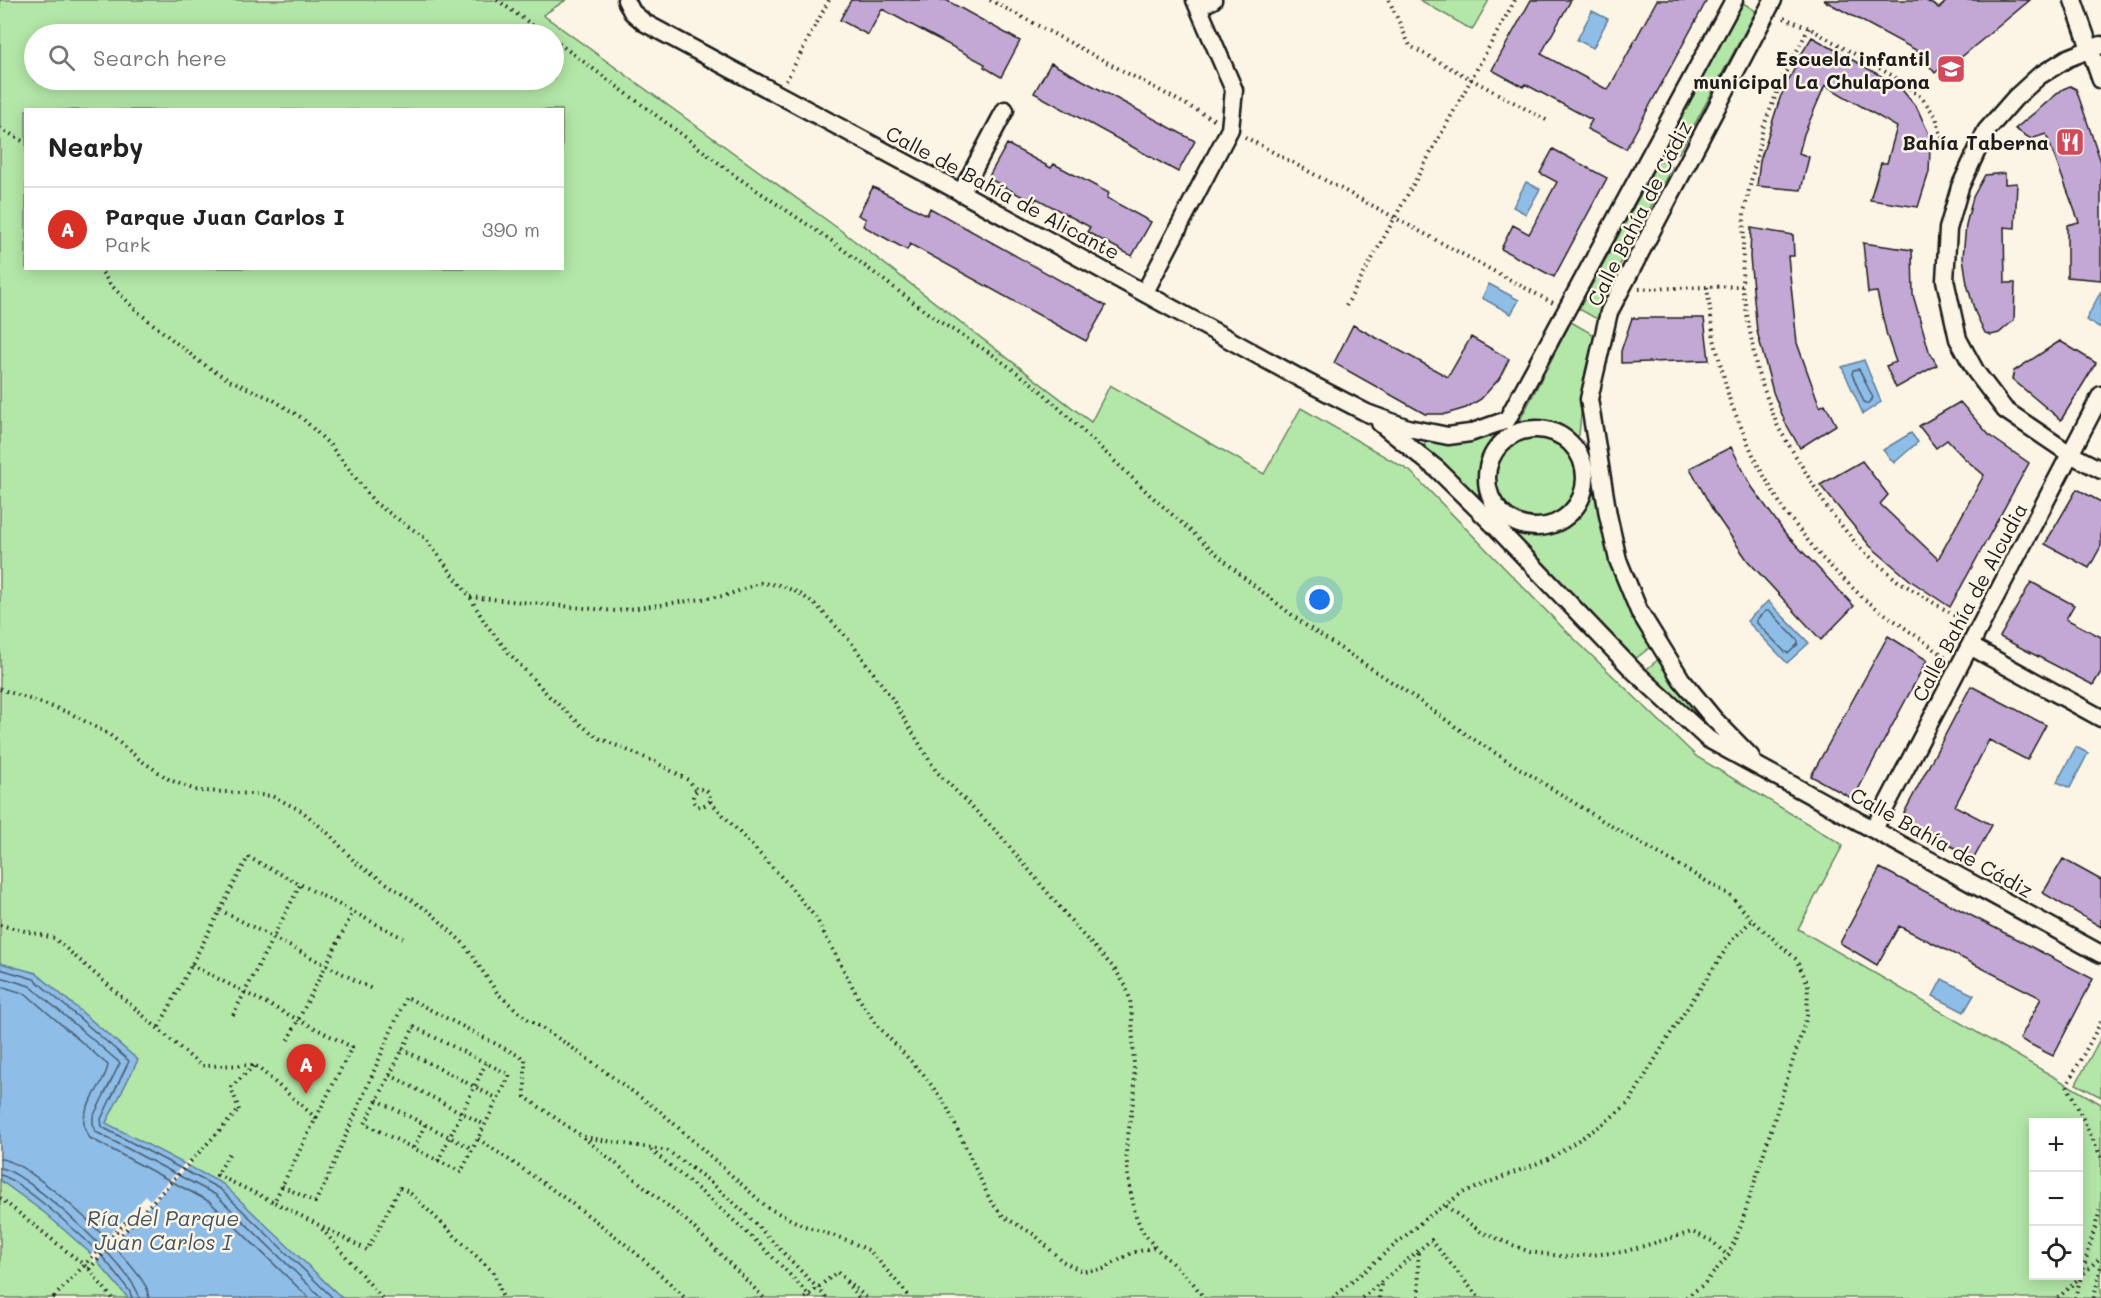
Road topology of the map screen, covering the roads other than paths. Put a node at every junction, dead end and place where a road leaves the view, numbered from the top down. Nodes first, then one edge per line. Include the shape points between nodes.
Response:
1 (626, 0) edge
2 (1734, 0) edge
3 (1773, 0) edge
4 (2073, 0) edge
5 (1202, 2) edge
6 (2095, 47) edge
7 (2101, 80) edge
8 (1005, 110) dead end
9 (961, 193) junction
10 (1145, 292) junction
11 (2101, 395) edge
12 (1367, 413) junction
13 (1511, 426) junction
14 (2070, 454) junction
15 (2101, 470) edge
16 (1593, 471) junction
17 (1500, 521) junction
18 (1970, 646) junction
19 (2101, 718) edge
20 (1762, 768) junction
21 (1874, 829) junction
22 (2101, 954) edge

1 - 9 street, Calle de Bahía de Alicante via 632,12 645,23
2 - 13 street, Calle Bahía de Cádiz
3 - 16 street, Calle Bahía de Cádiz via 1610,312 1589,399
4 - 6 street
5 - 10 street via 1234,90 1230,129
6 - 7 street
6 - 14 street via 2039,76 1986,131 1960,187 1948,229 1945,280 1958,339 1976,372 2005,410
8 - 9 street
9 - 10 street, Calle de Bahía de Alicante
10 - 12 street, Calle de Bahía de Alicante
11 - 14 street, Calle Bahía de Alcudia
12 - 13 street, Calle de Bahía de Alicante via 1408,428 1448,436
12 - 17 street, Calle de Bahía de Alicante
13 - 16 street via 1545,429 1560,435
13 - 17 street via 1487,472 1488,489
14 - 15 street
14 - 18 street, Calle Bahía de Alcudia
16 - 17 street via 1579,503 1568,516 1536,527
16 - 20 street, Calle Bahía de Cádiz via 1618,560 1639,611 1681,679
17 - 20 street, Calle Bahía de Cádiz via 1634,671 1708,739
18 - 19 street
18 - 21 street, Calle Bahía de Alcudia
20 - 21 street, Calle Bahía de Cádiz
21 - 22 street, Calle Bahía de Cádiz

